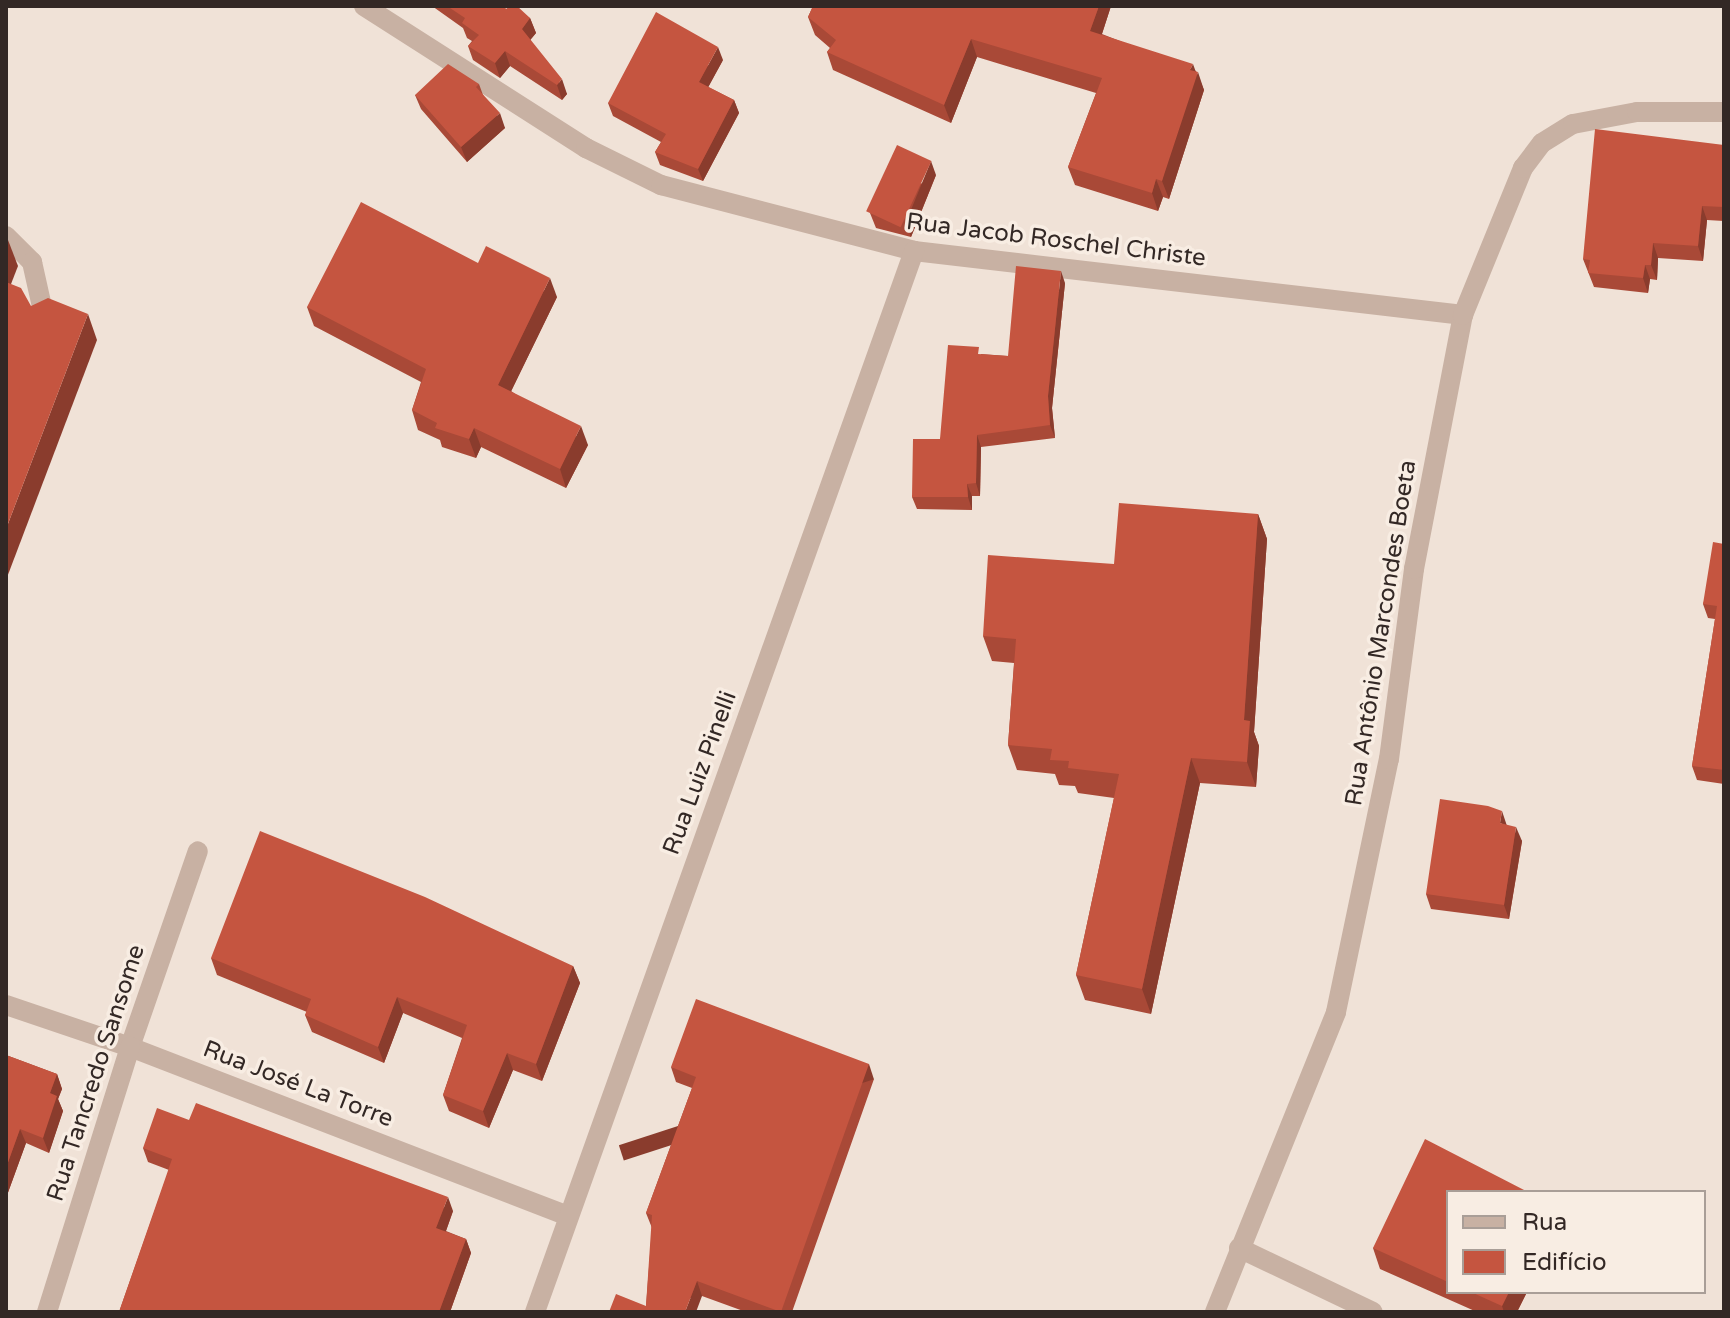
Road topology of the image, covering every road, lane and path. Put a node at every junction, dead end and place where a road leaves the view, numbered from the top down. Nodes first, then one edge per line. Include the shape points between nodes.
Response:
1 (364, 6) edge
2 (1724, 112) edge
3 (6, 236) edge
4 (914, 251) junction
5 (1463, 315) junction
6 (45, 320) edge
7 (198, 851) dead end
8 (6, 1005) edge
9 (130, 1047) junction
10 (569, 1216) junction
11 (1239, 1248) junction
12 (47, 1312) edge
13 (535, 1312) edge
14 (1215, 1312) edge
15 (1373, 1312) edge

1 - 4 street, Rua Jacob Roschel Christe via 586,148 661,185
2 - 5 street, Rua Antônio Marcondes Boeta via 1637,112 1573,124 1542,143 1523,168
3 - 6 street via 32,262
4 - 5 street, Rua Jacob Roschel Christe
4 - 10 street, Rua Luiz Pinelli
5 - 11 street, Rua Antônio Marcondes Boeta via 1414,569 1389,759 1336,1012
7 - 9 street, Rua Tancredo Sansome
8 - 9 street, Rua José La Torre
9 - 10 street, Rua José La Torre
9 - 12 street, Rua Tancredo Sansome
10 - 13 street, Rua Luiz Pinelli
11 - 14 street, Rua Antônio Marcondes Boeta
11 - 15 street

